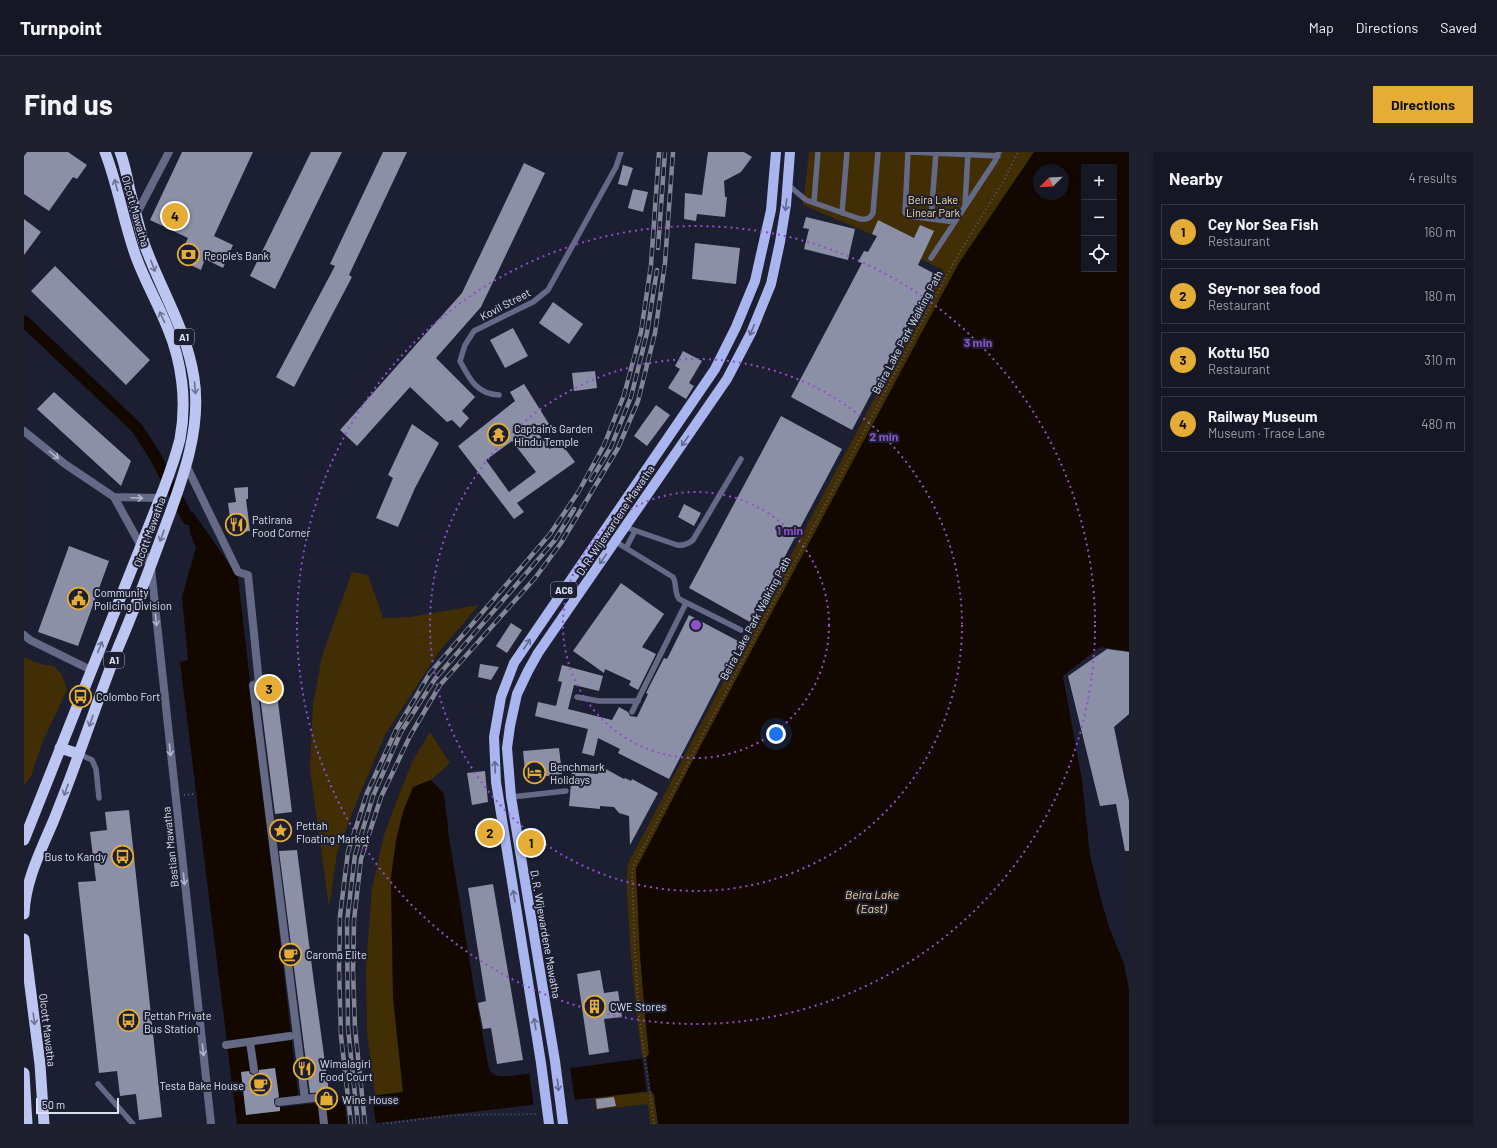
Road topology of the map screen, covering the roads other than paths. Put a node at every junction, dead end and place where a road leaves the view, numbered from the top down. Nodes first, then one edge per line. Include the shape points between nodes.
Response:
1 (105, 152) edge
2 (120, 152) edge
3 (169, 152) edge
4 (621, 152) edge
5 (776, 152) edge
6 (790, 152) edge
7 (818, 152) edge
8 (847, 152) edge
9 (878, 152) edge
10 (908, 152) edge
11 (911, 152) edge
12 (936, 153) edge
13 (967, 153) edge
14 (998, 154) edge
15 (787, 185) junction
16 (814, 202) junction
17 (965, 206) junction
18 (842, 213) junction
19 (136, 216) junction
20 (124, 219) junction
21 (931, 219) junction
22 (954, 222) junction
23 (931, 258) dead end
24 (499, 395) dead end
25 (24, 431) edge
26 (741, 459) dead end
27 (186, 466) junction
28 (114, 497) junction
29 (160, 498) junction
30 (625, 527) junction
31 (635, 531) junction
32 (616, 542) junction
33 (141, 546) junction
34 (626, 548) junction
35 (151, 568) junction
36 (686, 603) junction
37 (742, 630) dead end
38 (24, 635) edge
39 (91, 670) junction
40 (577, 697) dead end
41 (638, 701) junction
42 (632, 712) dead end
43 (60, 748) junction
44 (79, 754) junction
45 (566, 791) dead end
46 (511, 797) junction
47 (99, 798) dead end
48 (24, 840) edge
49 (34, 865) junction
50 (24, 883) edge
51 (24, 914) edge
52 (24, 939) edge
53 (290, 1036) dead end
54 (250, 1042) junction
55 (226, 1045) dead end
56 (254, 1070) dead end
57 (24, 1073) edge
58 (98, 1084) dead end
59 (305, 1099) junction
60 (279, 1102) dead end
61 (25, 1108) edge
62 (548, 1116) edge
63 (27, 1124) edge
64 (44, 1124) edge
65 (133, 1124) edge
66 (211, 1124) edge
67 (324, 1124) edge
68 (563, 1124) edge

20 -> 1 highway, Olcott Mawatha / A1
2 - 19 highway, Olcott Mawatha / A1
3 - 19 street
4 - 24 lane, Kovil Street via 616,167 548,290 533,302 474,331 465,345 460,362 467,374 476,386 489,395
62 -> 5 main road, D. R. Wijewardene Mawatha / AC6 via 496,782 494,738 501,697 514,663 715,369 755,281 771,210
6 - 15 main road, D. R. Wijewardene Mawatha / AC6
7 - 16 lane
8 - 18 lane
9 - 18 lane via 871,217 863,220
10 - 21 lane via 905,210 910,216
11 - 12 lane
12 - 13 lane
12 - 21 lane
13 - 14 lane
13 - 17 lane
14 - 17 lane
15 - 16 lane
15 -> 30 main road, D. R. Wijewardene Mawatha / AC6 via 780,242 771,284 751,333 727,379
16 - 18 lane
17 - 22 lane
19 - 20 highway
19 -> 27 highway, Olcott Mawatha / A1 via 152,264 180,326 195,380 196,405
29 -> 20 highway, Olcott Mawatha / A1 via 177,450 181,427 183,400 178,359 136,258
21 - 22 lane
22 - 23 lane
25 -> 28 street via 65,464
26 - 31 lane via 693,540 688,544 678,545
27 -> 35 highway, Olcott Mawatha / A1
27 - 59 street via 238,572 248,575 260,683 253,684
28 -> 29 street
28 - 33 street, Bastian Mawatha
29 - 33 highway, Olcott Mawatha / A1
30 - 31 lane
30 - 32 main road, D. R. Wijewardene Mawatha / AC6
31 - 34 lane
32 - 34 lane
32 -> 46 main road, D. R. Wijewardene Mawatha / AC6 via 538,653 517,694 507,748
33 - 35 street, Bastian Mawatha
39 -> 33 highway, Olcott Mawatha / A1
34 - 36 lane via 672,577 676,585 676,596
35 -> 44 highway, Olcott Mawatha / A1
35 -> 66 street, Bastian Mawatha
36 - 37 lane
36 - 41 lane
38 - 39 street
39 - 43 highway, Olcott Mawatha / A1
40 - 41 lane via 599,701
41 - 42 lane
43 - 44 highway
43 - 48 highway, Olcott Mawatha / A1
44 - 47 lane via 92,760 96,769
44 -> 49 highway, Olcott Mawatha / A1
45 - 46 lane
46 -> 68 main road, D. R. Wijewardene Mawatha / AC6
49 - 50 street
49 - 51 highway, Olcott Mawatha / A1
52 -> 64 highway, Olcott Mawatha via 40,1064
53 - 54 street
54 - 55 street
54 - 56 street
57 - 61 highway
58 - 65 lane
59 - 60 street
59 - 67 street via 321,1097
61 - 63 highway

